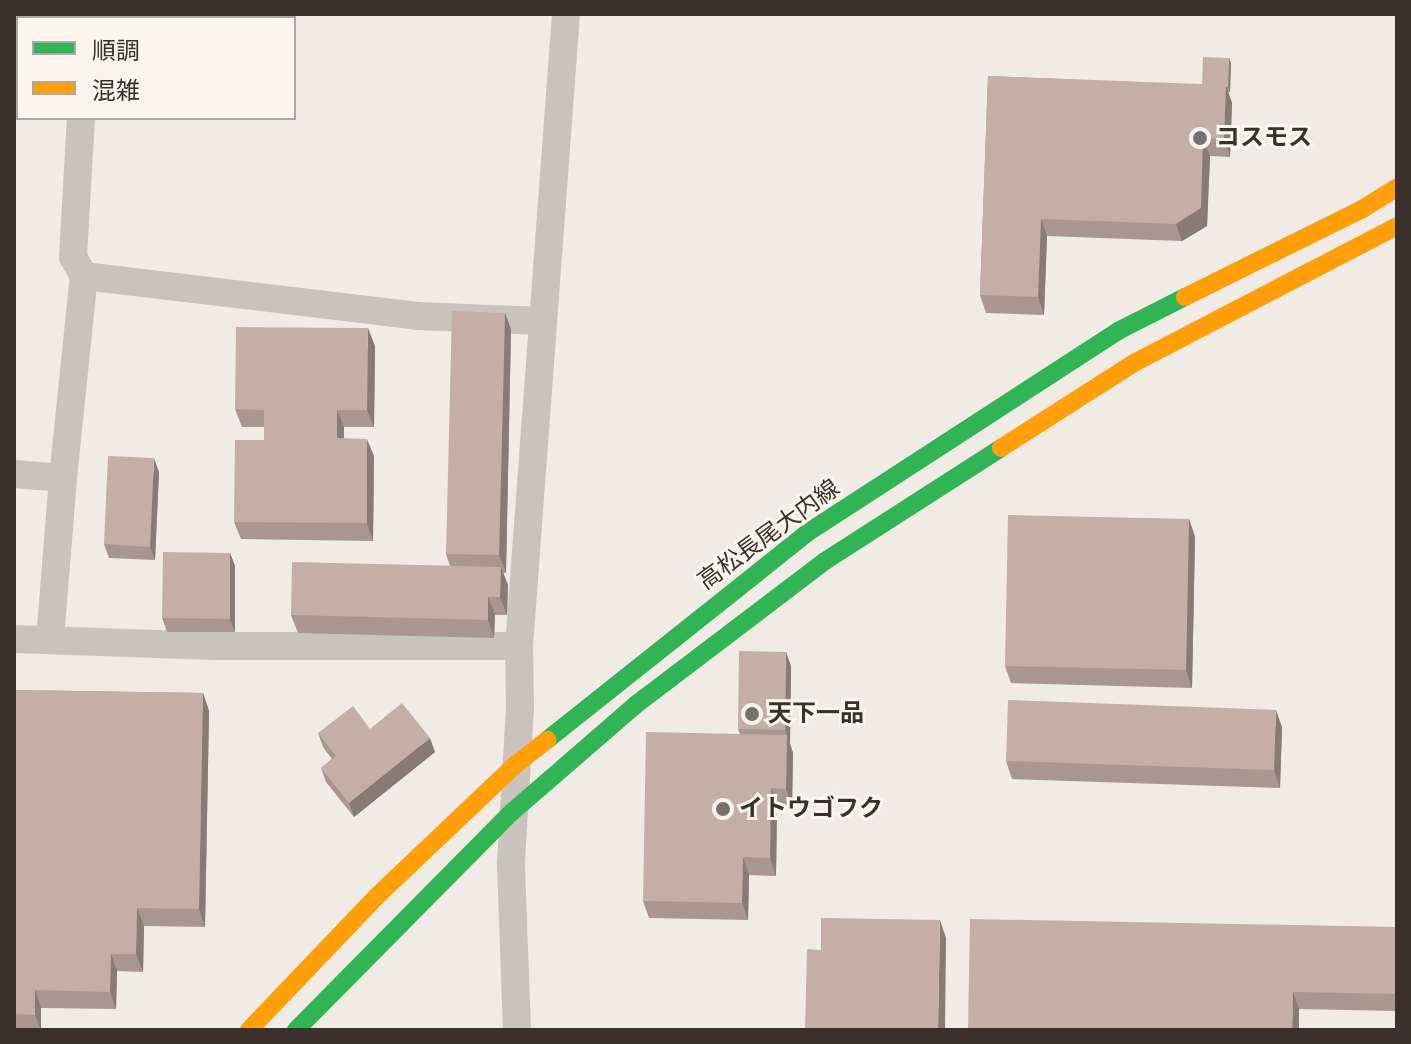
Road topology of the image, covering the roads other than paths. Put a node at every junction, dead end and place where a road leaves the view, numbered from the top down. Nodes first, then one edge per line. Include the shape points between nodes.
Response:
1 (566, 14) edge
2 (81, 120) edge
3 (1397, 187) edge
4 (1397, 226) edge
5 (84, 276) junction
6 (543, 321) junction
7 (14, 474) edge
8 (63, 478) junction
9 (14, 639) edge
10 (50, 639) junction
11 (519, 646) junction
12 (515, 765) junction
13 (512, 812) junction
14 (249, 1030) edge
15 (296, 1030) edge
16 (517, 1030) edge

1 - 6 street
2 - 5 street via 73,257
3 - 12 main road, 高松長尾大内線 via 1118,331 991,412 807,533
4 - 13 main road via 1134,363 825,561 638,703
5 - 6 street via 418,316
5 - 8 street
6 - 11 street
7 - 8 street
8 - 10 street
9 - 10 street
10 - 11 street via 214,646
11 - 12 street
12 - 13 street
12 - 14 main road, 高松長尾大内線 via 376,897
13 - 15 main road
13 - 16 street

